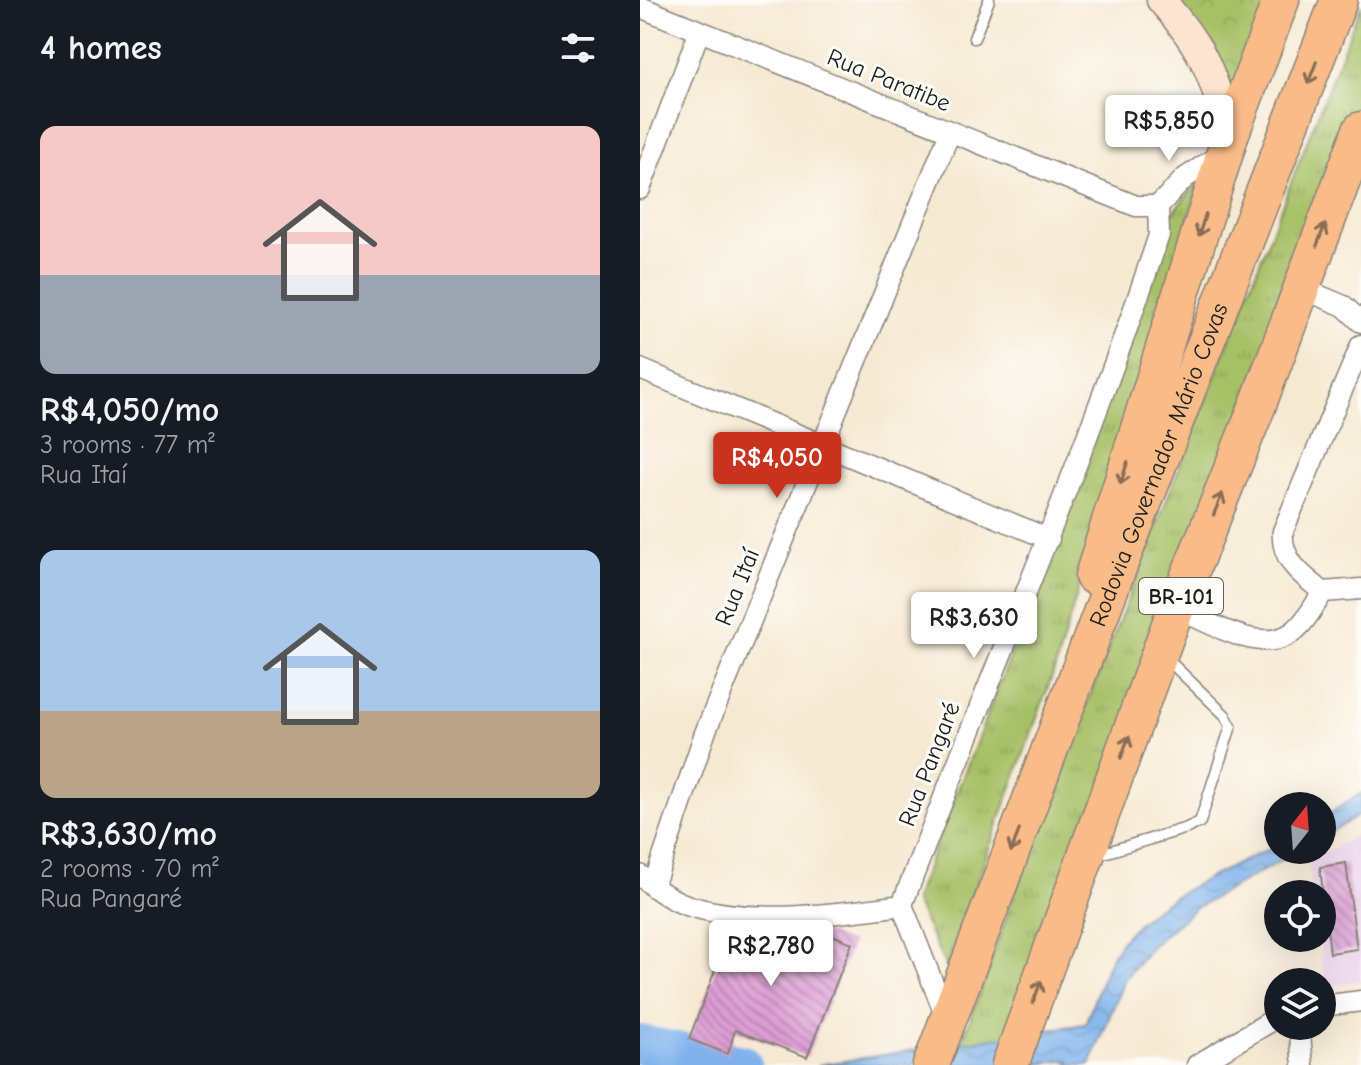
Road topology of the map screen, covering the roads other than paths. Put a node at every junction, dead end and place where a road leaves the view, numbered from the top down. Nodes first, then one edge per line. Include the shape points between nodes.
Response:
1 (989, 0) edge
2 (1161, 0) edge
3 (1281, 0) edge
4 (1339, 0) edge
5 (640, 7) edge
6 (699, 32) junction
7 (974, 38) dead end
8 (1361, 130) edge
9 (950, 132) junction
10 (1228, 145) junction
11 (640, 189) edge
12 (1158, 206) junction
13 (1301, 288) junction
14 (1361, 322) edge
15 (1361, 345) edge
16 (640, 369) edge
17 (823, 445) junction
18 (1049, 539) junction
19 (1361, 589) edge
20 (1323, 592) junction
21 (1176, 608) junction
22 (1160, 652) junction
23 (1042, 768) junction
24 (1085, 859) junction
25 (646, 881) edge
26 (902, 905) junction
27 (1361, 1001) edge
28 (1336, 1004) edge
29 (947, 1019) junction
30 (1264, 1025) edge
31 (1300, 1040) edge
32 (931, 1065) edge
33 (1010, 1065) edge
34 (1197, 1065) edge
35 (1303, 1065) edge

1 - 7 lane
2 - 10 main road via 1197,44 1217,86
3 - 10 highway
4 -> 23 highway, Rodovia Governador Mário Covas / BR-101
5 - 6 street, Rua Paratibe
6 - 9 street, Rua Paratibe
6 - 11 street
13 -> 8 highway, BR-101
9 - 12 street, Rua Paratibe via 1119,201
9 - 17 street, Rua Itaí
10 - 12 street
10 -> 23 highway via 1097,559
12 - 18 street, Rua Pangaré via 1154,251
13 - 14 street via 1344,306
21 -> 13 highway, BR-101
15 - 20 street via 1283,531 1285,552 1297,572
16 - 17 street
17 - 18 street
17 - 25 street, Rua Itaí
18 - 26 street, Rua Pangaré
19 - 20 street
20 - 21 street via 1291,634 1276,641 1233,633
21 - 22 highway, BR-101
24 -> 22 highway, BR-101
22 - 24 lane via 1231,726 1200,822
23 -> 29 highway, Rodovia Governador Mário Covas / BR-101
33 -> 24 highway, BR-101
25 - 26 street via 691,907 744,914 827,915
26 - 29 street
27 - 28 street
29 - 32 highway, Rodovia Governador Mário Covas / BR-101
30 - 34 street
31 - 35 street

